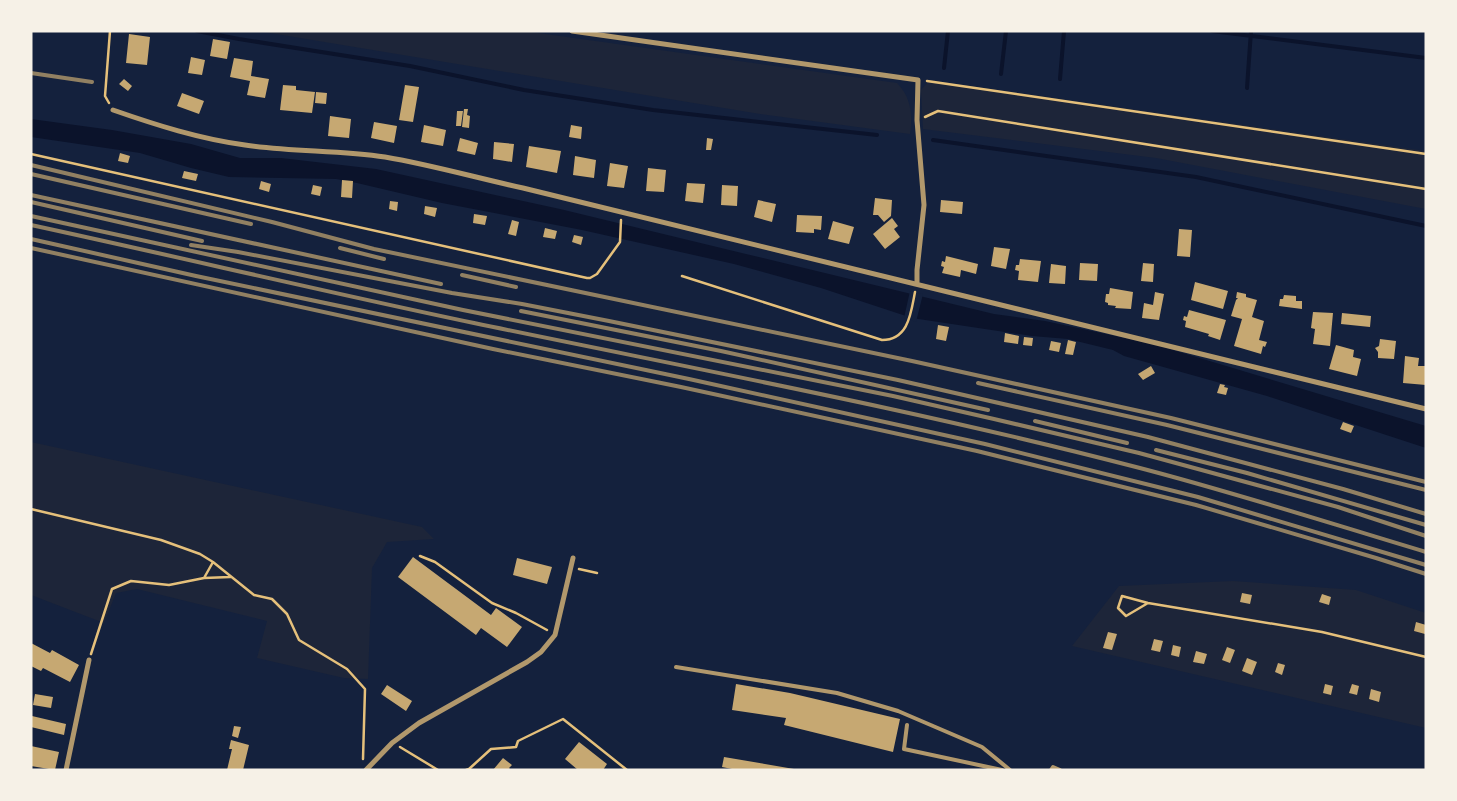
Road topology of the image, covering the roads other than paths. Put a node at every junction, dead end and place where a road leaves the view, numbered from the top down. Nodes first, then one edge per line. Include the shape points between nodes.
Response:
1 (572, 31) edge
2 (113, 110) road end
3 (917, 284) junction
4 (1426, 409) edge
5 (573, 558) dead end
6 (89, 660) road end
7 (676, 667) dead end
8 (906, 725) dead end
9 (367, 768) edge
10 (66, 770) edge
11 (1002, 770) edge
12 (1010, 770) edge
13 (1051, 770) edge
14 (1060, 770) edge

1 - 3 street via 918,80 917,120 924,205
2 - 3 street via 172,130 221,141 407,161
3 - 4 street
5 - 9 street via 555,635 541,652 437,712 392,743
6 - 10 street
7 - 12 lane via 836,693 898,710 982,746
8 - 11 lane via 904,749
13 - 14 lane via 1053,767

